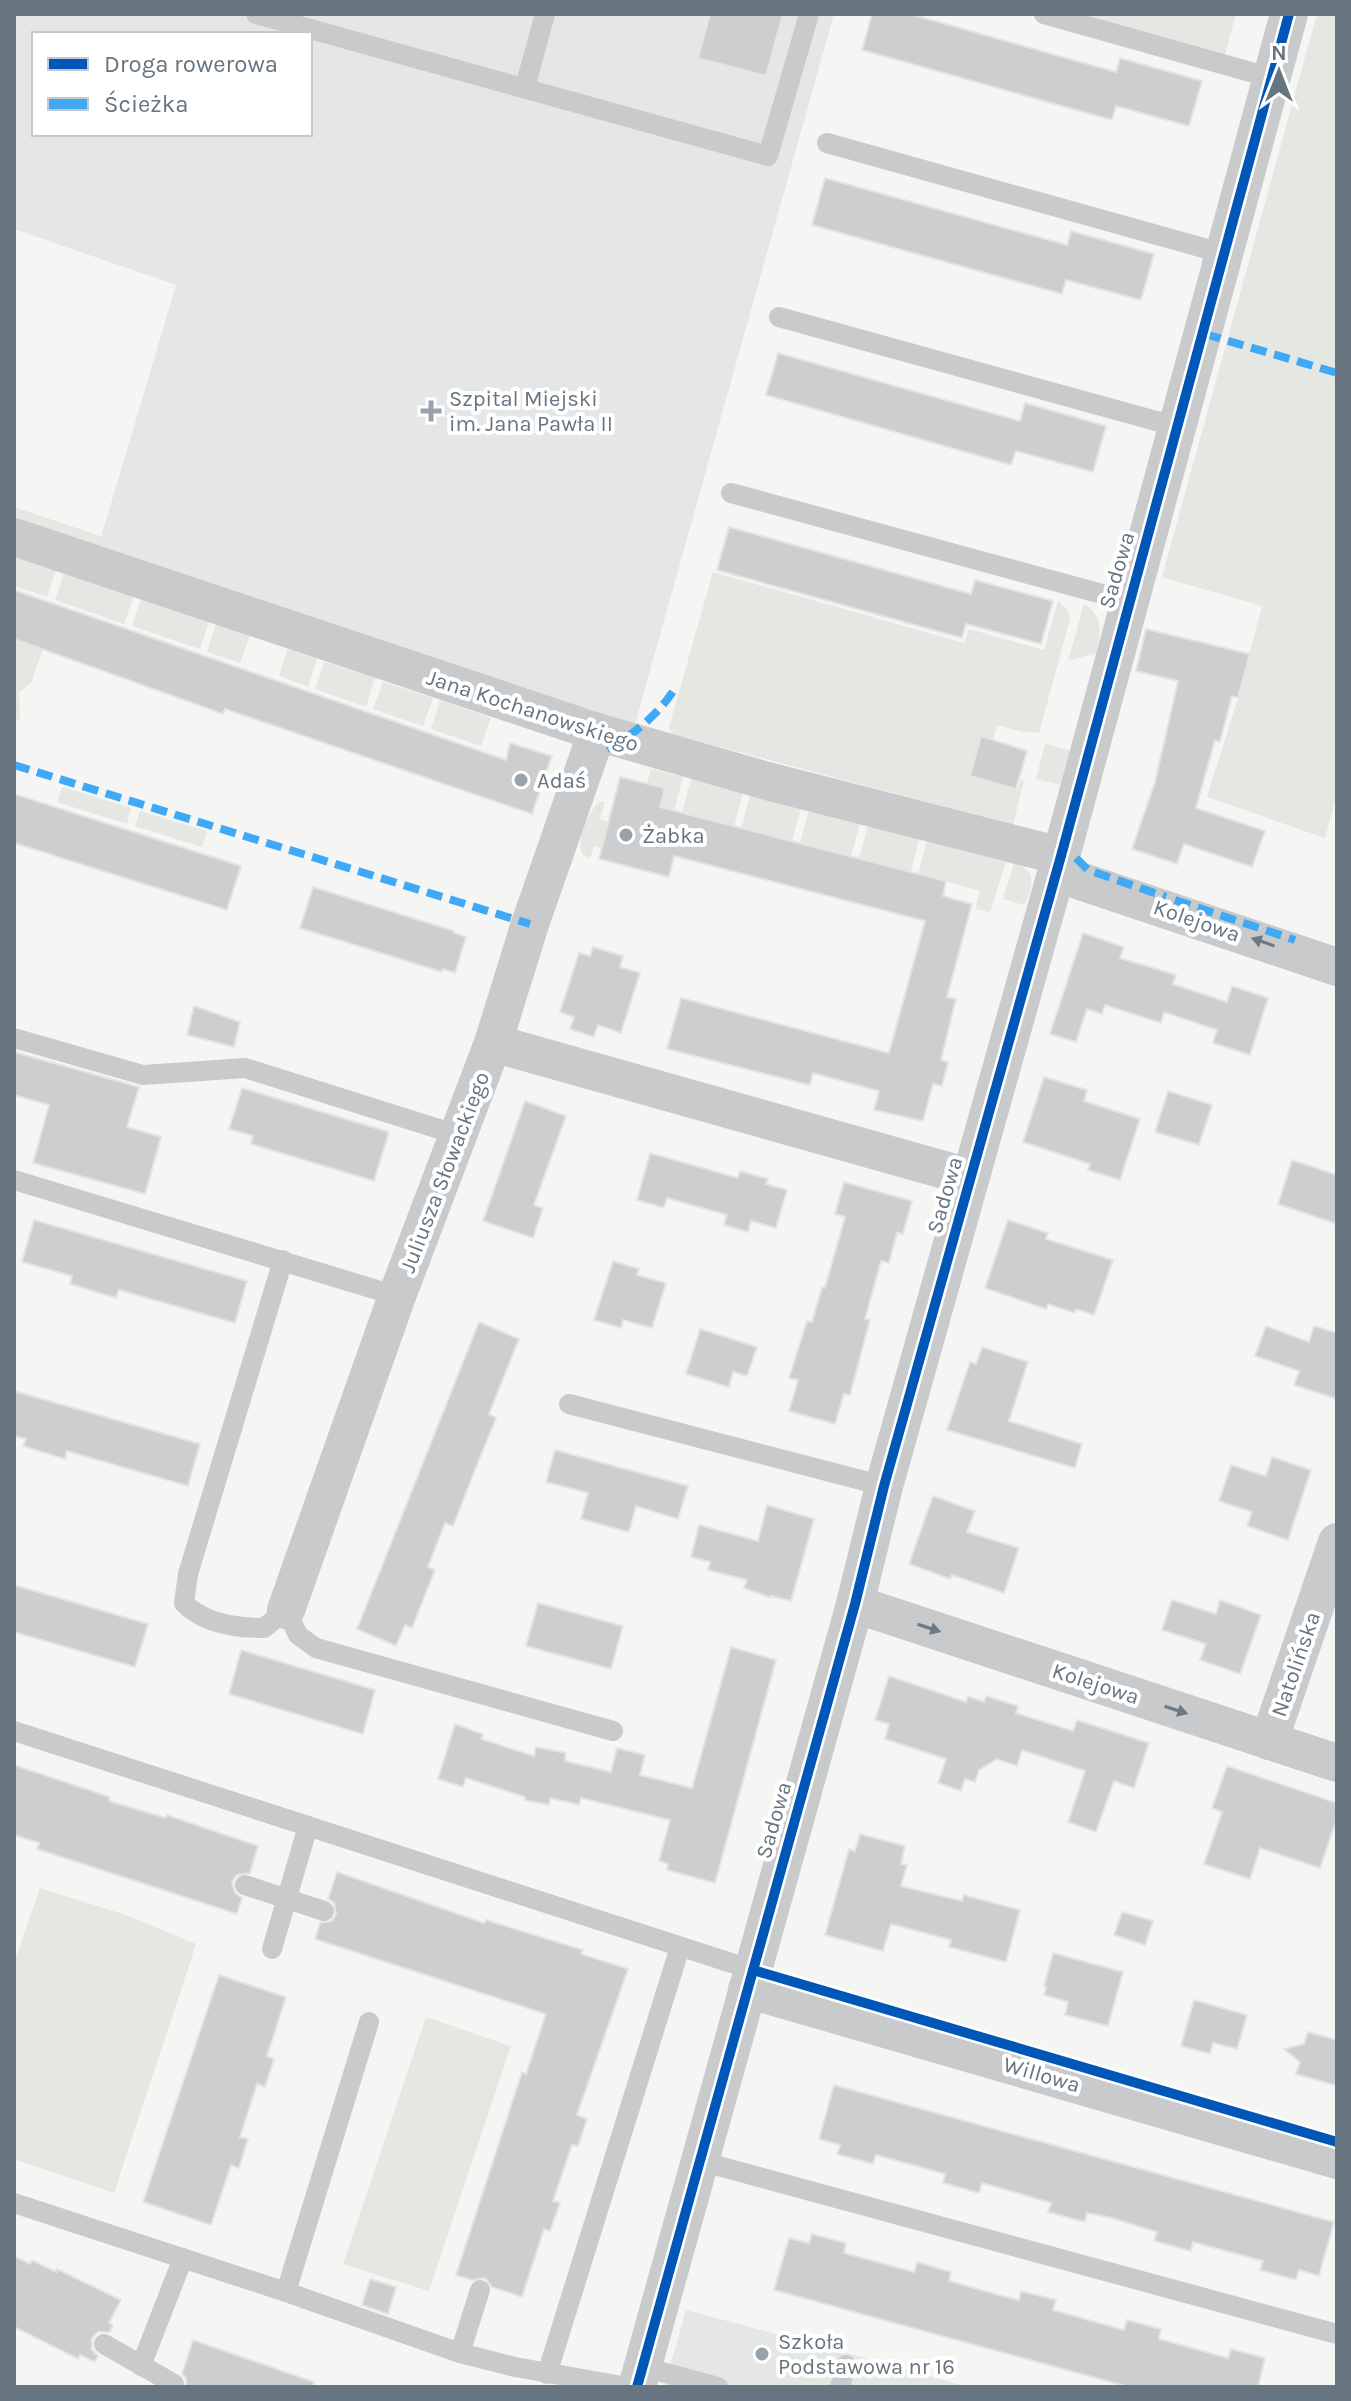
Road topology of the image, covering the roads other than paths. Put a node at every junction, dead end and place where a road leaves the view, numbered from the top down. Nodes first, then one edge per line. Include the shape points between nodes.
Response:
1 (256, 14) edge
2 (545, 14) edge
3 (809, 14) edge
4 (1044, 14) edge
5 (1289, 14) edge
6 (1272, 78) junction
7 (525, 87) junction
8 (827, 143) dead end
9 (1225, 254) junction
10 (779, 317) dead end
11 (1178, 427) junction
12 (731, 493) dead end
13 (14, 537) edge
14 (1128, 601) junction
15 (597, 732) junction
16 (1058, 864) junction
17 (1337, 967) edge
18 (14, 1038) edge
19 (493, 1043) junction
20 (458, 1135) junction
21 (969, 1177) junction
22 (14, 1180) edge
23 (283, 1260) junction
24 (397, 1296) junction
25 (569, 1404) dead end
26 (884, 1486) junction
27 (1337, 1542) edge
28 (855, 1604) junction
29 (286, 1610) junction
30 (14, 1731) edge
31 (613, 1731) dead end
32 (1269, 1741) junction
33 (1337, 1763) edge
34 (308, 1826) junction
35 (245, 1885) dead end
36 (287, 1899) junction
37 (324, 1911) dead end
38 (680, 1947) junction
39 (272, 1949) dead end
40 (750, 1980) junction
41 (369, 2022) dead end
42 (1337, 2160) edge
43 (700, 2161) junction
44 (14, 2203) edge
45 (183, 2258) junction
46 (480, 2290) dead end
47 (286, 2292) junction
48 (1337, 2334) edge
49 (104, 2344) dead end
50 (460, 2353) junction
51 (846, 2365) dead end
52 (141, 2366) junction
53 (547, 2374) junction
54 (636, 2380) edge
55 (174, 2384) dead end
56 (718, 2387) edge
57 (840, 2387) edge

1 - 7 lane
2 - 7 lane
3 - 7 lane via 768,156
4 - 6 lane
5 - 6 street, Sadowa
6 - 9 street, Sadowa
8 - 9 lane
9 - 11 street, Sadowa
10 - 11 lane
11 - 14 street, Sadowa
12 - 14 lane
13 - 15 street, Jana Kochanowskiego
14 - 16 street, Sadowa
15 - 16 street, Jana Kochanowskiego
15 - 19 street, Juliusza Słowackiego
17 -> 16 street, Kolejowa
16 - 21 street, Sadowa
18 - 20 lane via 143,1075 245,1068
19 - 20 street, Juliusza Słowackiego
19 - 21 street
20 - 24 street, Juliusza Słowackiego
21 - 26 street, Sadowa
22 - 23 lane
23 - 24 lane
23 - 29 lane via 188,1574 184,1603 195,1615 239,1628 264,1628
24 - 29 street, Juliusza Słowackiego
25 - 26 lane
26 - 28 street, Sadowa
27 - 32 street, Natolińska
28 -> 32 street, Kolejowa
28 - 40 street, Sadowa
29 - 31 lane via 298,1635 316,1648
30 - 34 lane
32 - 33 street, Kolejowa
34 - 36 lane
34 - 38 lane
35 - 36 lane
36 - 37 lane
36 - 39 lane
38 - 40 lane
38 - 53 lane
40 - 42 street, Willowa
40 - 43 street, Sadowa
41 - 47 lane
43 - 48 lane
43 - 54 street, Sadowa
44 - 45 lane
45 - 47 lane
45 - 52 lane
46 - 50 lane
47 - 50 lane
49 - 52 lane
50 - 53 lane
51 - 57 lane
52 - 55 lane
53 - 54 lane
54 - 56 lane

